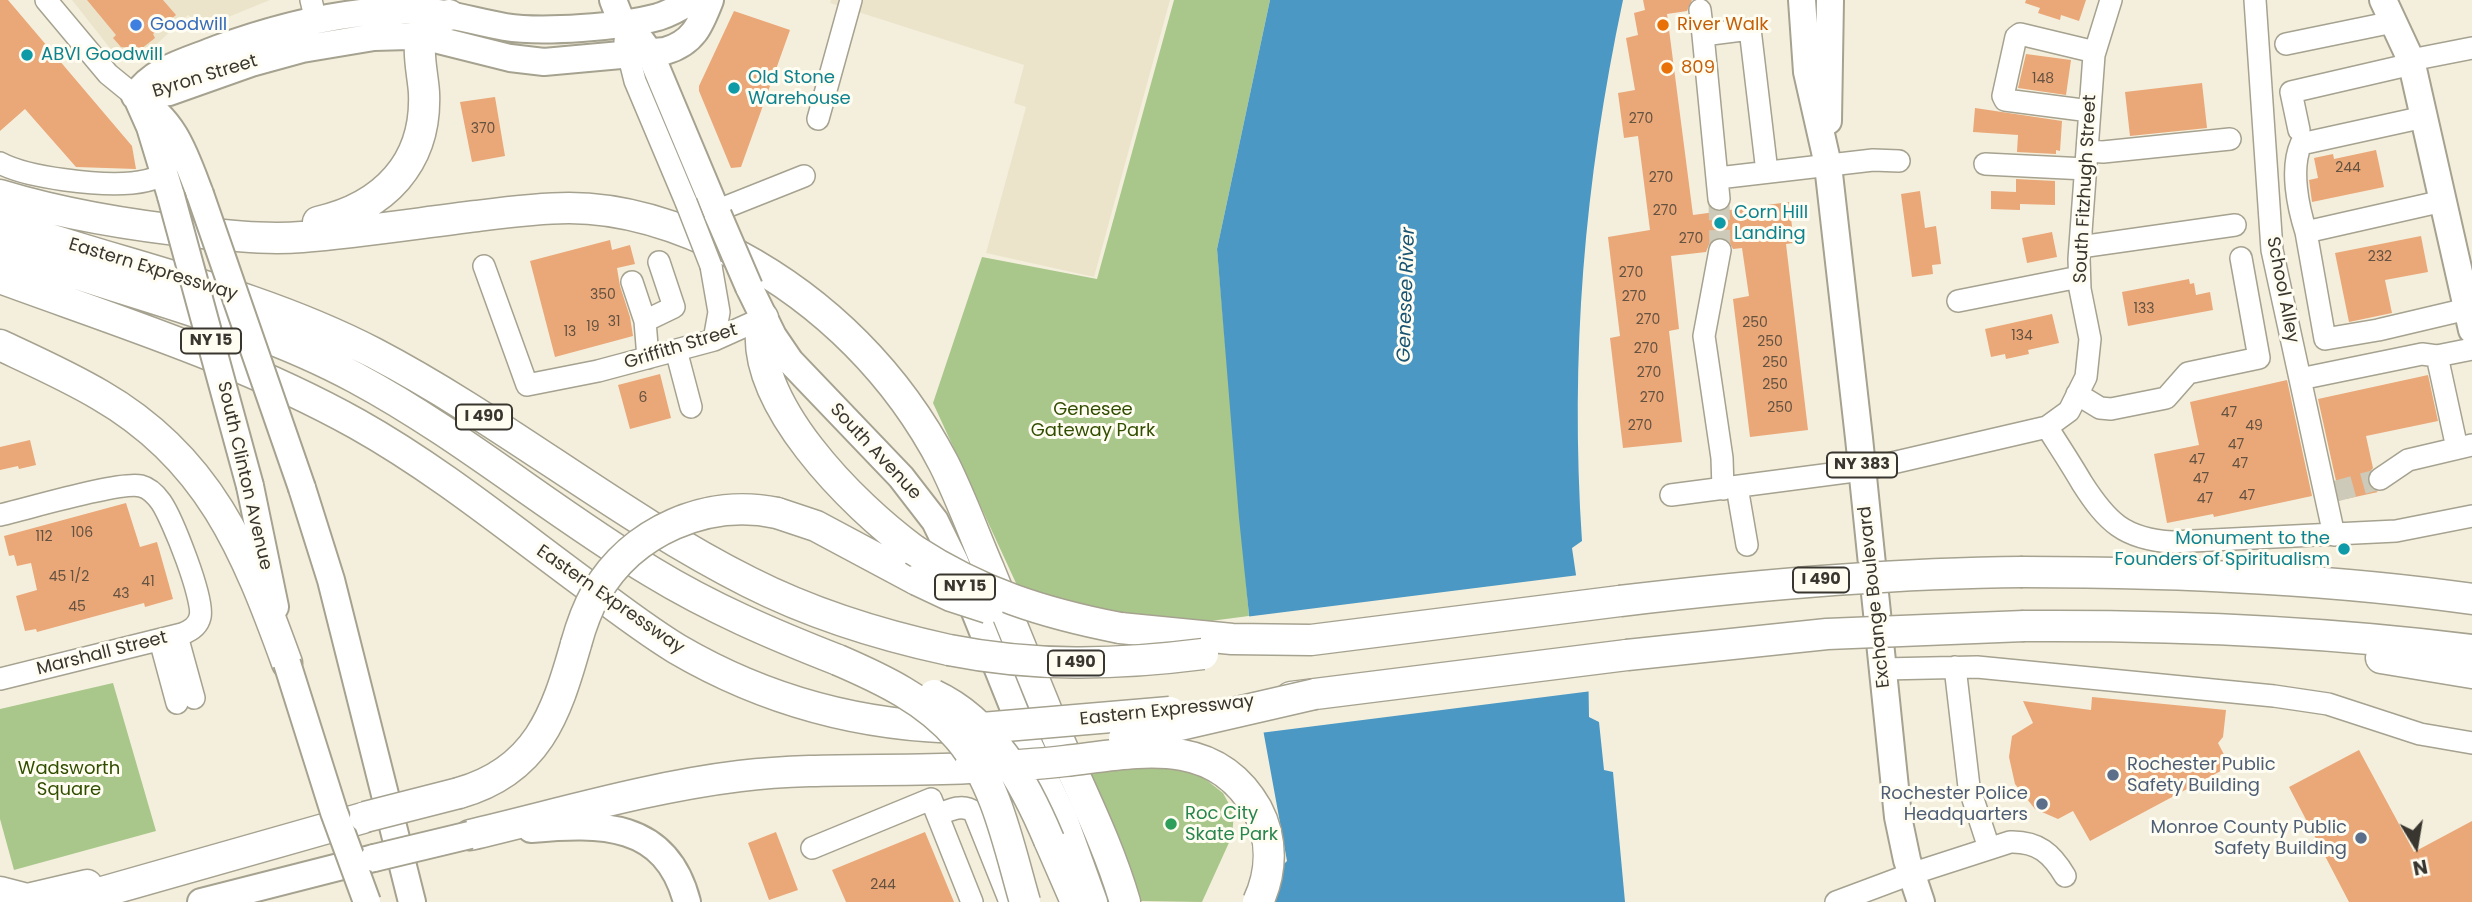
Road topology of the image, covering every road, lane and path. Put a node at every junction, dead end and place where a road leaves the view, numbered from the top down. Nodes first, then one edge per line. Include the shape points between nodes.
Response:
1 (46, 0) edge
2 (692, 0) edge
3 (710, 0) edge
4 (851, 0) edge
5 (1802, 0) edge
6 (1830, 0) edge
7 (2111, 0) edge
8 (2255, 0) edge
9 (314, 10) edge
10 (1700, 10) dead end
11 (617, 11) edge
12 (2388, 11) edge
13 (449, 15) junction
14 (1703, 35) junction
15 (421, 38) junction
16 (2286, 44) dead end
17 (2472, 48) edge
18 (2095, 52) junction
19 (639, 54) junction
20 (2412, 62) junction
21 (135, 96) junction
22 (2090, 111) junction
23 (2424, 117) junction
24 (818, 119) dead end
25 (2300, 130) dead end
26 (2230, 139) dead end
27 (1899, 160) dead end
28 (2086, 160) junction
29 (0, 163) edge
30 (1828, 164) junction
31 (1985, 164) dead end
32 (1767, 172) junction
33 (804, 176) dead end
34 (1718, 178) junction
35 (167, 186) junction
36 (0, 195) edge
37 (1718, 200) tunnel mouth
38 (2443, 201) junction
39 (717, 213) junction
40 (2270, 216) junction
41 (0, 223) edge
42 (2303, 223) junction
43 (2235, 225) dead end
44 (203, 233) junction
45 (0, 247) edge
46 (2080, 247) junction
47 (1720, 250) tunnel mouth
48 (2241, 257) dead end
49 (659, 262) dead end
50 (484, 267) dead end
51 (2080, 277) junction
52 (0, 278) edge
53 (632, 282) dead end
54 (1958, 301) dead end
55 (763, 318) junction
56 (2470, 320) edge
57 (645, 321) junction
58 (715, 340) junction
59 (0, 345) edge
60 (2472, 349) edge
61 (676, 350) junction
62 (2437, 356) junction
63 (648, 358) junction
64 (2300, 379) junction
65 (2077, 394) junction
66 (691, 407) dead end
67 (2047, 427) junction
68 (2465, 447) edge
69 (1862, 470) junction
70 (2380, 479) tunnel mouth
71 (1730, 488) junction
72 (1671, 495) dead end
73 (0, 515) edge
74 (2472, 516) edge
75 (2334, 535) junction
76 (1747, 545) dead end
77 (2465, 598) edge
78 (1120, 628) junction
79 (2201, 630) junction
80 (169, 638) junction
81 (1311, 640) junction
82 (2472, 650) edge
83 (838, 660) junction
84 (287, 663) junction
85 (1955, 667) junction
86 (1883, 669) junction
87 (2472, 673) edge
88 (0, 679) edge
89 (1315, 694) junction
90 (186, 701) dead end
91 (2472, 743) edge
92 (969, 768) junction
93 (937, 815) junction
94 (470, 835) junction
95 (812, 848) dead end
96 (1989, 848) junction
97 (198, 864) junction
98 (1911, 873) junction
99 (303, 876) junction
100 (2065, 876) dead end
101 (0, 892) edge
102 (67, 902) edge
103 (201, 902) edge
104 (220, 902) edge
105 (367, 902) edge
106 (412, 902) edge
107 (687, 902) edge
108 (972, 902) edge
109 (1010, 902) edge
110 (1025, 902) edge
111 (1076, 902) edge
112 (1094, 902) edge
113 (1125, 902) edge
114 (1258, 902) edge
115 (1836, 902) edge
116 (1921, 902) edge

1 - 21 street, South Clinton Avenue via 108,74
2 - 11 main road, Byron Street via 660,16
3 - 19 main road, Byron Street via 692,37 673,49
4 - 24 street
5 - 30 main road, Exchange Boulevard / NY 383 via 1807,72
6 - 30 main road, Exchange Boulevard / NY 383
7 - 18 street, South Fitzhugh Street
8 - 40 street, School Alley
9 - 13 main road, Byron Street via 416,10
9 - 21 main road, Byron Street via 170,67 150,79
10 - 14 street
11 - 13 main road, Byron Street via 527,29
11 - 19 main road, South Avenue via 636,34
12 - 16 street
12 - 20 main road
13 - 15 highway via 430,20
14 - 32 street via 1750,29
14 - 34 street
15 - 19 main road, Byron Street via 533,62
15 - 21 main road, Byron Street via 374,37 318,45 251,62 170,92
15 - 44 highway via 424,103 419,140 388,189 365,205 325,220
17 - 20 street
18 - 22 street, South Fitzhugh Street
18 - 22 street via 2020,34 2003,96 2005,100
19 - 39 main road, South Avenue / NY 15
19 - 58 street, South Avenue, bridge via 635,81 711,266 719,312
20 - 23 main road
20 - 25 street via 2291,92
21 - 35 main road, South Clinton Avenue / NY 15
21 - 106 main road, bridge via 156,110 174,131 302,488 331,580
22 - 28 street, South Fitzhugh Street
23 - 38 main road
23 - 42 street via 2301,145 2296,155
26 - 28 street via 2103,152
27 - 30 street
28 - 31 street
28 - 46 street, South Fitzhugh Street
29 - 35 street via 28,173
30 - 32 street
30 - 69 main road, Exchange Boulevard / NY 383
32 - 34 street
33 - 39 street
34 - 37 street
35 - 84 main road, South Clinton Avenue / NY 15, bridge via 250,486
36 - 44 highway via 114,221
38 - 42 street
38 - 56 main road
39 - 55 main road, South Avenue / NY 15, bridge
40 - 42 street
40 - 64 street, School Alley via 2272,250
41 - 81 highway, Eastern Expressway / I 490, bridge via 247,299 342,338 461,402 690,549 750,582 842,621 949,650 1009,660 1088,663
42 - 56 street via 2325,339
43 - 46 street
44 - 113 highway via 291,238 545,208 606,210 692,234 785,283 869,357 938,453 1095,817
45 - 83 highway via 226,320 311,355 422,417 667,581 744,621
46 - 51 street, South Fitzhugh Street
47 - 71 street via 1704,335
48 - 65 street via 2259,358 2188,373 2166,398 2111,409 2100,408
49 - 57 street via 674,307
50 - 63 street, Griffith Street via 527,385
51 - 54 street
51 - 65 street, South Fitzhugh Street via 2090,339 2086,377
52 - 89 highway, Eastern Expressway, bridge via 250,372 357,424 455,488 646,629 721,672 785,698 853,717 982,728
53 - 57 street
55 - 58 street, Griffith Street
55 - 78 highway, bridge via 762,359 774,389 800,434 845,491 915,550 968,582 1046,612
55 - 112 main road, South Avenue / NY 15 via 805,379 901,477 935,521 1063,816
57 - 63 street
58 - 61 street, Griffith Street
59 - 84 highway via 115,404 155,433 188,466 229,526
60 - 62 street
61 - 63 street, Griffith Street
61 - 66 street
62 - 64 street via 2422,354
62 - 68 street
64 - 75 street, School Alley via 2329,493
65 - 67 street, South Fitzhugh Street via 2069,411
67 - 69 street, South Fitzhugh Street
67 - 75 street via 2102,513 2134,536 2172,542
68 - 70 street via 2408,460
69 - 71 street, South Fitzhugh Street
69 - 86 main road, Exchange Boulevard / NY 383
71 - 72 street, South Fitzhugh Street
71 - 76 street
73 - 80 street, Marshall Street via 118,487 147,488 169,518 201,608 192,629
74 - 75 street via 2396,531
77 - 81 highway, I 490, bridge via 2202,575 2024,572 1891,576 1778,583
78 - 81 highway via 1222,639
78 - 97 highway, bridge via 1000,611 951,596 807,522 778,513 748,510 690,517 652,535 620,561 601,585 586,613 560,700 539,739 498,779
79 - 82 highway via 2336,636
79 - 87 highway
79 - 89 highway, bridge via 2024,626 1860,632 1723,643
80 - 88 street, Marshall Street
80 - 90 street
83 - 110 highway, bridge via 909,696 960,738 998,812
83 - 111 highway, bridge via 939,697 979,727 1026,790
84 - 105 main road, South Clinton Avenue / NY 15, bridge
85 - 86 street
85 - 91 street via 2328,704 2420,734
85 - 96 street via 1969,787
86 - 98 main road, Exchange Boulevard / NY 383 via 1898,817
89 - 92 highway, bridge via 1159,731
92 - 94 highway via 804,771 722,779
92 - 114 highway, bridge via 1174,752 1220,769 1250,798 1264,824 1269,864
93 - 95 street via 931,799
93 - 108 street
93 - 109 street via 959,807 974,812
94 - 99 main road, bridge
94 - 107 main road via 573,827 625,831 662,853 679,877
96 - 98 street
96 - 100 street via 2021,842 2038,846 2053,857
97 - 101 highway via 110,879 37,898
97 - 102 highway
98 - 115 street
98 - 116 main road, Exchange Boulevard / NY 383
99 - 103 main road
99 - 104 main road

